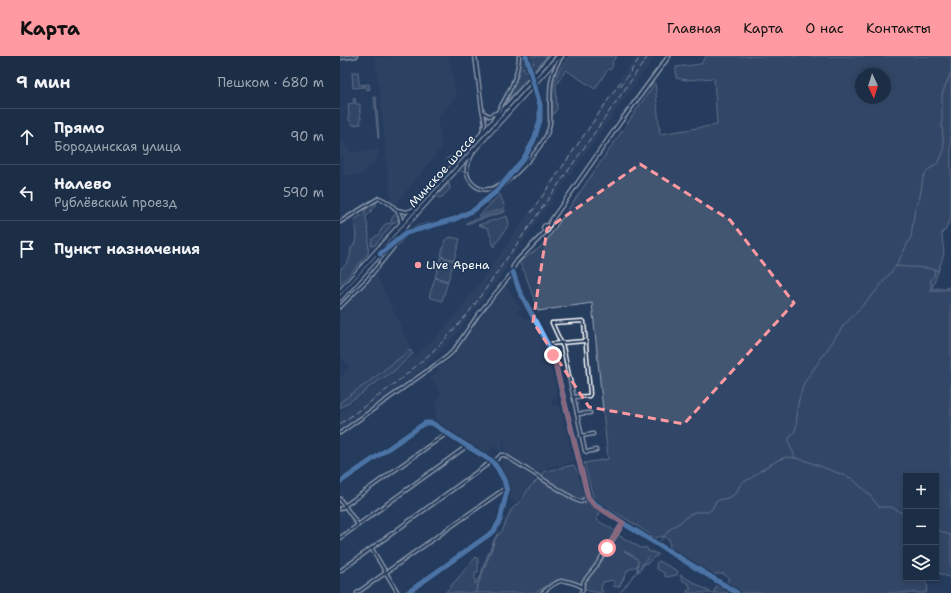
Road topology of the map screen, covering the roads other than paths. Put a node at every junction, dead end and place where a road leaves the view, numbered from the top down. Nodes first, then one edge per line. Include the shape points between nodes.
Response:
1 (356, 56) edge
2 (475, 56) edge
3 (519, 56) edge
4 (526, 56) edge
5 (552, 56) edge
6 (560, 56) edge
7 (669, 56) edge
8 (340, 58) edge
9 (498, 111) junction
10 (483, 112) junction
11 (490, 124) junction
12 (480, 136) junction
13 (475, 149) junction
14 (506, 179) junction
15 (497, 191) junction
16 (396, 210) junction
17 (414, 210) junction
18 (551, 221) junction
19 (340, 222) edge
20 (401, 223) junction
21 (544, 227) junction
22 (548, 229) junction
23 (415, 230) junction
24 (540, 236) junction
25 (380, 254) junction
26 (513, 272) junction
27 (340, 292) edge
28 (340, 298) edge
29 (340, 307) edge
30 (586, 341) junction
31 (561, 343) junction
32 (549, 344) junction
33 (573, 397) junction
34 (590, 413) dead end
35 (577, 414) junction
36 (340, 433) edge
37 (447, 433) junction
38 (593, 434) dead end
39 (581, 436) junction
40 (467, 446) junction
41 (596, 450) dead end
42 (493, 461) junction
43 (340, 482) edge
44 (507, 487) junction
45 (588, 497) junction
46 (340, 499) edge
47 (345, 506) junction
48 (340, 509) edge
49 (623, 523) junction
50 (358, 525) junction
51 (340, 538) edge
52 (372, 548) junction
53 (340, 571) edge
54 (386, 572) junction
55 (582, 587) junction
56 (357, 593) edge
57 (398, 593) edge
58 (408, 593) edge
59 (542, 593) edge
60 (582, 593) edge
61 (737, 593) edge

1 - 8 street
2 - 10 street
3 - 9 street via 514,83
4 - 14 street, bridge via 541,112 538,130 531,147
5 - 11 highway, Минское шоссе
6 - 13 highway, Минское шоссе
6 - 15 street via 551,78 550,124 545,139
7 - 18 street
9 - 10 street via 492,116
9 - 11 street
10 - 12 street via 485,127
11 - 12 highway, Минское шоссе
12 - 17 highway, Минское шоссе
13 - 14 street via 467,171 473,185 480,189 488,189 496,187
13 - 25 highway, Минское шоссе
14 - 15 street
15 - 23 street via 480,207 465,216
16 - 17 street
16 - 19 street via 379,198
16 - 20 street via 402,218
17 - 20 highway, Минское шоссе
18 - 21 street
18 - 22 street
20 - 27 highway, Минское шоссе
21 - 22 street via 547,226
21 - 24 street
22 - 24 street
23 - 25 street via 402,236
23 - 29 street via 402,237
24 - 26 street via 516,261
25 - 28 highway, Минское шоссе
26 - 32 street via 519,290
26 - 36 street via 498,288 448,356
30 - 31 street
30 - 31 street via 583,321 552,323
30 - 33 street via 590,394
31 - 32 street
31 - 33 street
32 - 45 street
33 - 35 street
34 - 35 street
35 - 39 street
37 - 40 street
37 - 43 street via 432,423 425,423
37 - 47 street
38 - 39 street
39 - 41 street via 587,452
40 - 42 street
40 - 50 street
42 - 44 street
42 - 45 street via 504,455 576,500 581,502
42 - 52 street
44 - 54 street
44 - 58 street via 500,520 494,531
45 - 49 street via 593,504
46 - 47 street
47 - 48 street
47 - 50 street
49 - 55 street
49 - 61 street
50 - 51 street
52 - 53 street
52 - 54 street
54 - 56 street
54 - 57 street
55 - 59 street via 559,581
55 - 60 street

